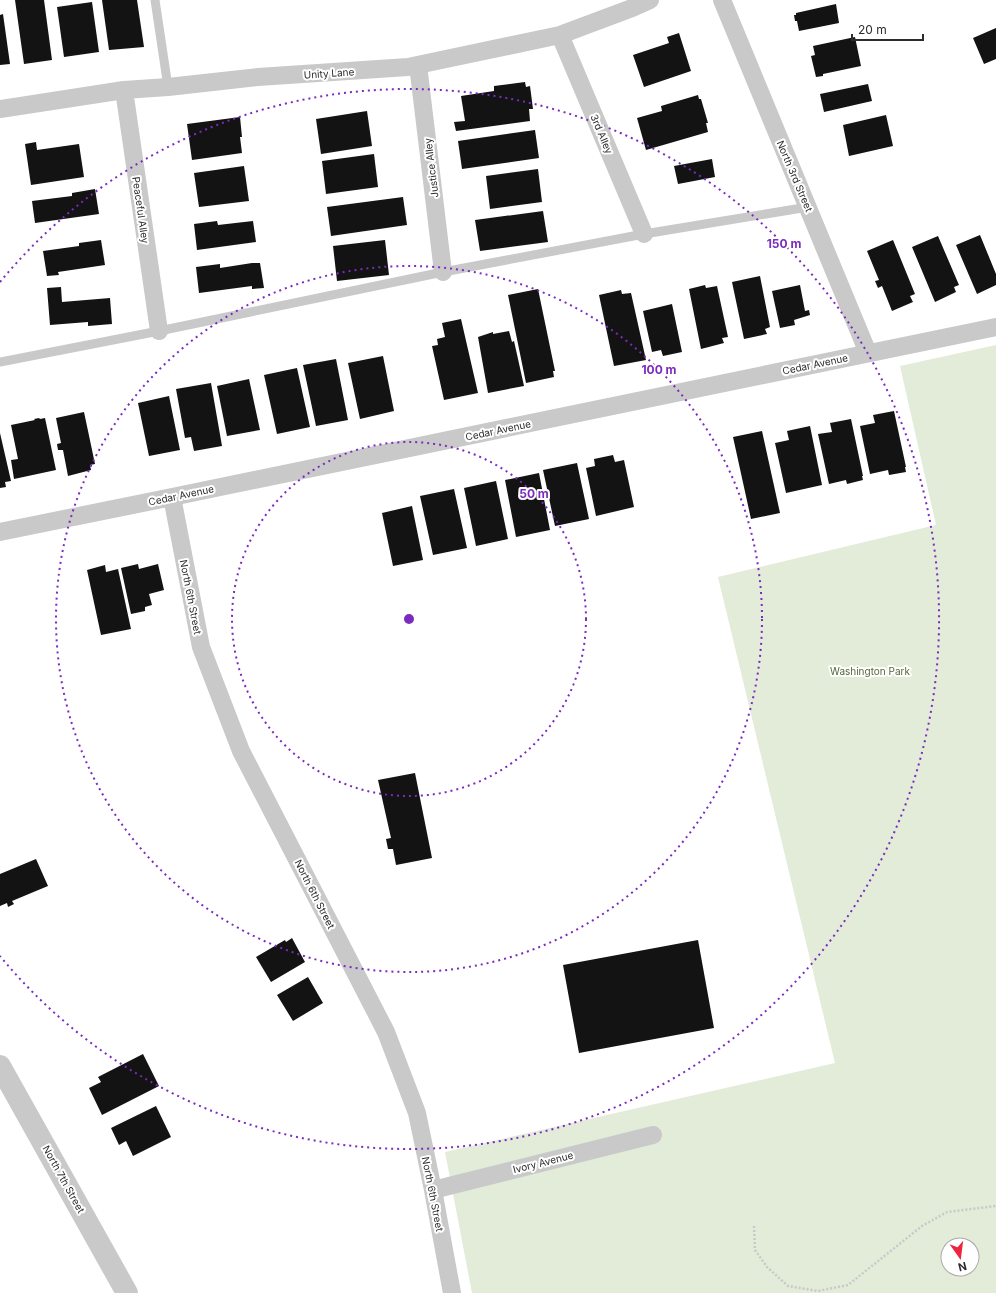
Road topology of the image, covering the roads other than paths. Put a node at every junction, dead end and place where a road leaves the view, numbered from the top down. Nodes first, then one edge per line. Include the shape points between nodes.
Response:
1 (155, 0) edge
2 (650, 0) edge
3 (722, 0) edge
4 (560, 35) junction
5 (418, 65) junction
6 (168, 87) junction
7 (124, 90) junction
8 (0, 108) edge
9 (808, 207) junction
10 (644, 234) junction
11 (443, 272) junction
12 (996, 327) edge
13 (159, 331) junction
14 (868, 353) junction
15 (0, 362) edge
16 (172, 497) junction
17 (0, 532) edge
18 (0, 1066) edge
19 (653, 1135) dead end
20 (434, 1190) junction
21 (127, 1293) edge
22 (452, 1293) edge

1 - 6 lane
2 - 4 street, Unity Lane
3 - 9 street, North 3rd Street
4 - 5 street, Unity Lane
4 - 10 street, 3rd Alley
5 - 6 street, Unity Lane
5 - 11 street, Justice Alley
6 - 7 street, Unity Lane
7 - 8 street, Unity Lane
7 - 13 street, Peaceful Alley
9 - 10 lane
9 - 14 street, North 3rd Street
10 - 11 lane
11 - 13 lane
12 - 14 street, Cedar Avenue
13 - 15 lane
14 - 16 street, Cedar Avenue
16 - 17 street, Cedar Avenue
16 - 20 street, North 6th Street via 201,647 241,751 386,1032 417,1113
18 - 21 street, North 7th Street
19 - 20 street, Ivory Avenue
20 - 22 street, North 6th Street

